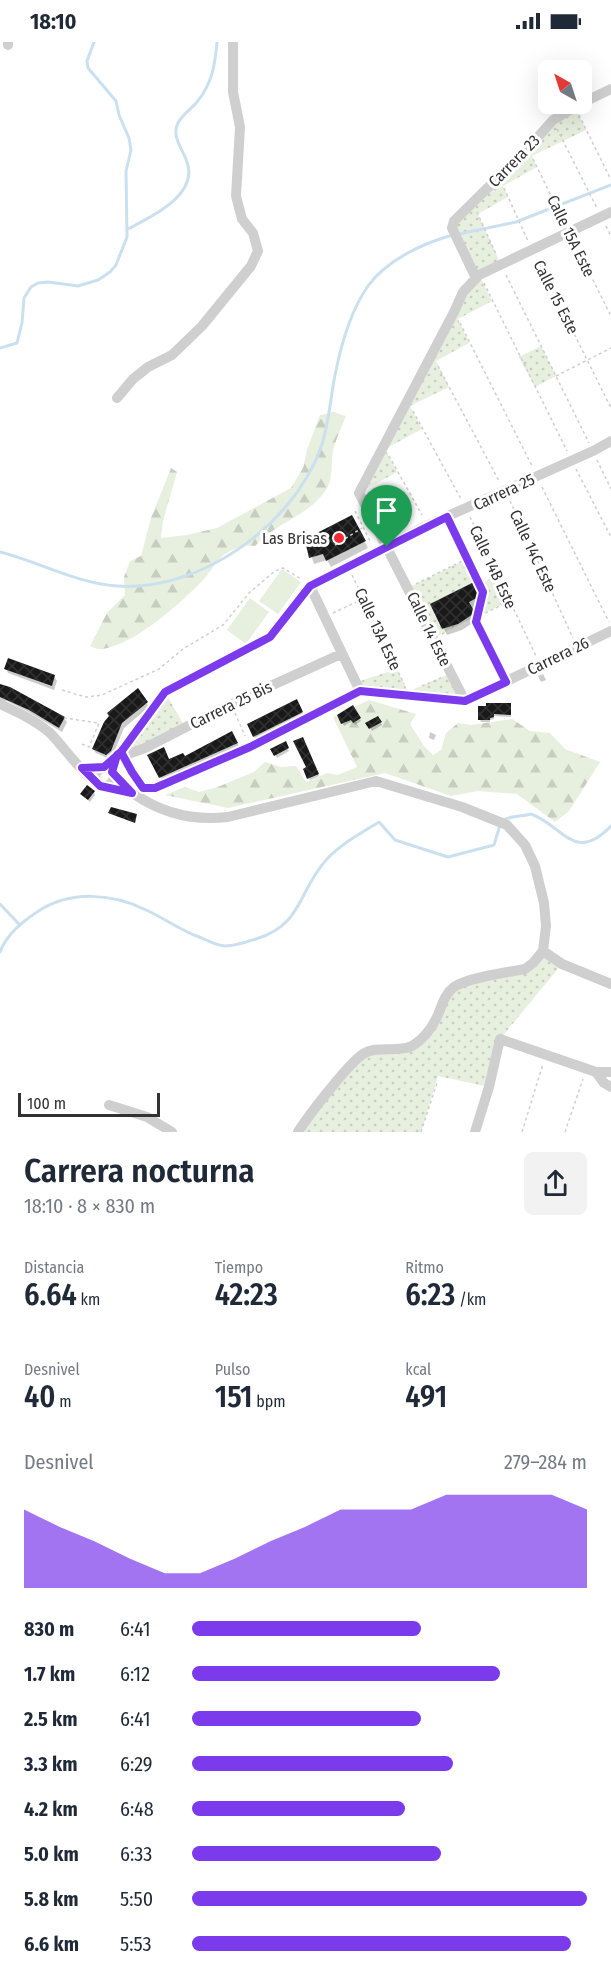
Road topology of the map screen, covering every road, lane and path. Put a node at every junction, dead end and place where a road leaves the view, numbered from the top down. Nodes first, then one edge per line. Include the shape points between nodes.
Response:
1 (233, 42) edge
2 (611, 89) edge
3 (592, 98) edge
4 (563, 114) edge
5 (583, 114) edge
6 (553, 120) junction
7 (532, 156) dead end
8 (611, 180) edge
9 (502, 186) dead end
10 (478, 214) dead end
11 (606, 214) edge
12 (569, 233) junction
13 (611, 236) edge
14 (532, 250) junction
15 (501, 265) junction
16 (477, 276) junction
17 (611, 316) edge
18 (458, 319) dead end
19 (470, 343) dead end
20 (611, 348) edge
21 (588, 360) junction
22 (436, 361) dead end
23 (556, 376) junction
24 (535, 387) dead end
25 (117, 398) dead end
26 (410, 406) dead end
27 (611, 408) edge
28 (611, 441) edge
29 (385, 449) dead end
30 (593, 451) junction
31 (611, 489) edge
32 (505, 492) junction
33 (466, 509) junction
34 (355, 511) dead end
35 (447, 517) junction
36 (605, 524) dead end
37 (428, 525) junction
38 (363, 527) junction
39 (611, 537) edge
40 (335, 545) dead end
41 (373, 546) dead end
42 (387, 547) junction
43 (466, 559) junction
44 (348, 566) junction
45 (310, 586) junction
46 (408, 588) junction
47 (363, 599) junction
48 (509, 601) junction
49 (478, 616) junction
50 (324, 617) junction
51 (611, 631) edge
52 (433, 638) junction
53 (577, 647) junction
54 (341, 654) junction
55 (540, 665) junction
56 (451, 673) junction
57 (506, 682) junction
58 (404, 685) dead end
59 (418, 688) dead end
60 (62, 690) dead end
61 (360, 691) junction
62 (465, 701) junction
63 (0, 704) edge
64 (231, 704) junction
65 (64, 718) dead end
66 (79, 743) dead end
67 (250, 747) junction
68 (119, 754) junction
69 (82, 768) junction
70 (108, 770) junction
71 (100, 784) junction
72 (132, 793) junction
73 (543, 951) junction
74 (611, 984) edge
75 (546, 1054) junction
76 (591, 1070) junction
77 (611, 1072) edge
78 (437, 1083) dead end
79 (611, 1087) edge
80 (110, 1105) dead end
81 (172, 1132) edge
82 (298, 1132) edge
83 (421, 1132) edge
84 (475, 1132) edge
85 (522, 1132) edge
86 (565, 1132) edge

1 - 25 street via 233,92 240,126 236,196 258,251 251,266 202,326 172,356 133,379
2 - 3 street, Carrera 23
4 - 6 street, Carrera 23
5 - 8 path
6 - 11 path
6 - 16 street, Carrera 23 via 453,224
7 - 12 path, Calle 15A Este
9 - 14 path, Calle 15 Este
10 - 15 path
11 - 12 street
11 - 13 path
12 - 14 street
12 - 17 path, Calle 15A Este
14 - 15 street
14 - 21 path, Calle 15 Este
15 - 16 street
15 - 23 path
16 - 24 path
16 - 42 street, Calle 14 Este via 463,292 359,492
18 - 19 path
20 - 21 path
21 - 23 path
21 - 27 path, Calle 15 Este
22 - 32 path, Calle 14C Este
23 - 30 path
26 - 33 path, Calle 14B Este
28 - 30 street, Carrera 25
29 - 37 path
30 - 31 path
30 - 32 street, Carrera 25
32 - 33 street, Carrera 25
32 - 53 path, Calle 14C Este
33 - 35 street, Carrera 25
33 - 48 path, Calle 14B Este
34 - 38 path
35 - 37 street, Carrera 25
35 - 43 path
36 - 39 path
37 - 42 street, Carrera 25
38 - 40 path
38 - 41 path
42 - 44 street, Carrera 25
42 - 46 street, Calle 14 Este
43 - 46 path
43 - 49 path via 483,592
44 - 45 street, Carrera 25
44 - 47 path, Calle 13A Este
45 - 50 street
45 - 60 path via 288,570 275,571 249,593 224,625 183,649 159,669 102,695 86,697
45 - 68 street, Carrera 25 via 270,637 165,692
46 - 52 street, Calle 14 Este
47 - 50 path
47 - 58 path, Calle 13A Este
48 - 49 path
48 - 55 path, Calle 14B Este
49 - 52 path
49 - 57 path via 476,622
50 - 54 street
51 - 53 street, Carrera 26
52 - 56 street, Calle 14 Este
53 - 55 street, Carrera 26
54 - 61 street
54 - 64 street, Carrera 25 Bis
55 - 57 street, Carrera 26
56 - 59 path
56 - 62 street, Calle 14 Este
57 - 62 street, Carrera 26
61 - 62 street
61 - 67 street
63 - 69 street via 50,733
64 - 67 path
64 - 68 street, Carrera 25 Bis via 145,748
65 - 66 path via 99,723 89,747
67 - 68 street via 147,789
68 - 70 street, Carrera 25
69 - 70 street
69 - 71 street
70 - 71 street via 111,784
70 - 71 street via 95,773
70 - 72 street
71 - 72 street
72 - 73 street via 157,807 211,819 376,781 471,811 507,825 525,845 544,903
73 - 74 street via 562,964
73 - 82 street via 525,969 455,986 421,1039 410,1047 363,1054
75 - 76 street
75 - 84 street via 500,1039
75 - 85 path
76 - 77 street
76 - 79 street
76 - 86 path
78 - 83 path
80 - 81 street via 147,1117

